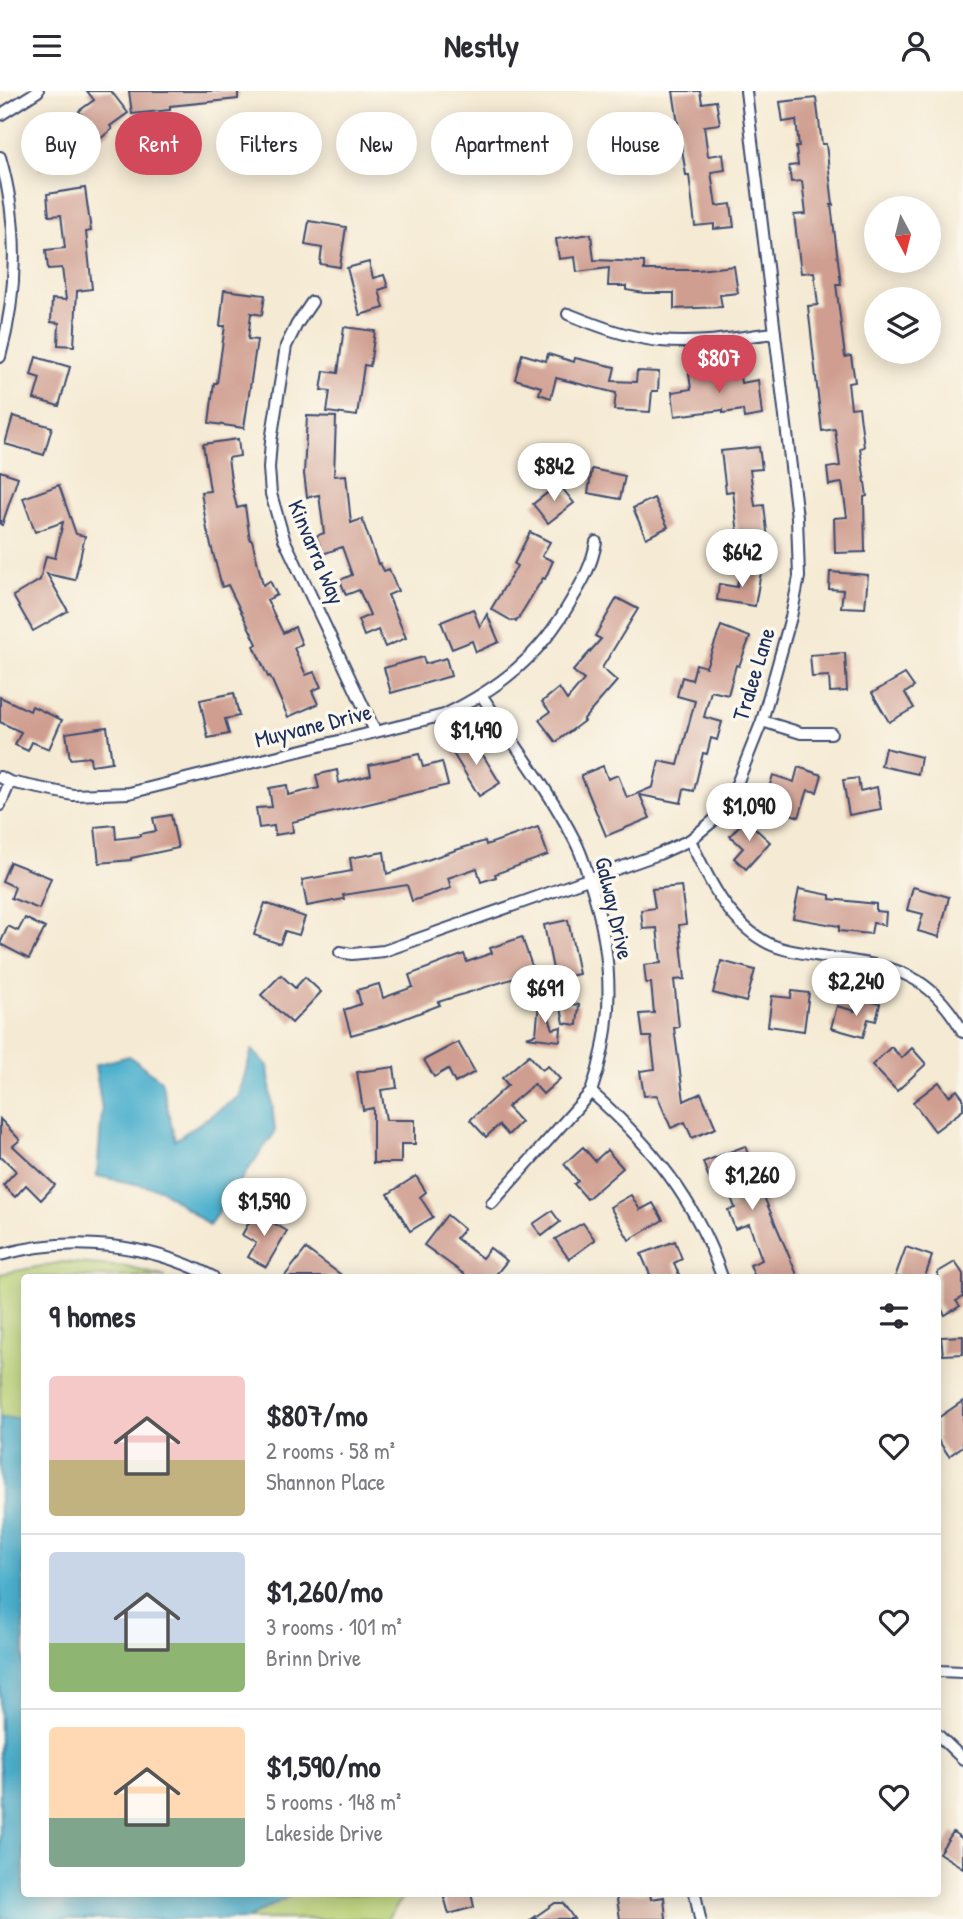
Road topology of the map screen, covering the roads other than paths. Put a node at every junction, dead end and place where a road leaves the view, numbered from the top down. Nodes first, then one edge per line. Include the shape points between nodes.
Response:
1 (38, 91) edge
2 (746, 91) edge
3 (0, 115) edge
4 (0, 157) edge
5 (312, 302) dead end
6 (568, 314) dead end
7 (775, 333) junction
8 (0, 357) edge
9 (596, 542) dead end
10 (482, 696) junction
11 (762, 721) junction
12 (376, 731) junction
13 (831, 733) dead end
14 (5, 779) edge
15 (0, 805) edge
16 (690, 840) junction
17 (590, 880) junction
18 (340, 952) dead end
19 (963, 1032) edge
20 (591, 1092) junction
21 (492, 1203) dead end
22 (0, 1255) edge
23 (206, 1274) edge
24 (721, 1274) edge
25 (941, 1671) edge
26 (963, 1672) edge
27 (941, 1738) edge
28 (963, 1759) edge
29 (696, 1897) edge
30 (699, 1919) edge

1 - 3 street
2 - 7 street, Tralee Lane
4 - 8 street via 14,253
5 - 12 street, Kinvarra Way via 286,346 271,441 271,494 284,539
6 - 7 street via 620,333 661,341
7 - 11 street, Tralee Lane via 797,517 799,577
9 - 10 street, Muyvane Drive via 588,573 545,642 522,667
10 - 12 street, Muyvane Drive via 444,715
10 - 17 street, Galway Drive via 562,817
11 - 13 street via 801,733
11 - 16 street, Tralee Lane via 728,804
12 - 14 street, Muyvane Drive via 129,793 73,795
14 - 15 street
16 - 17 street, Tralee Lane
16 - 19 street via 726,907 764,941 788,951 898,970 939,996
17 - 18 street, Tralee Lane via 384,951
17 - 20 street, Galway Drive via 608,958 610,992 608,1024
20 - 21 street, Galway Drive
20 - 24 street via 644,1142 681,1191
22 - 23 street via 41,1245 127,1248
25 - 26 street
27 - 28 street
29 - 30 street

